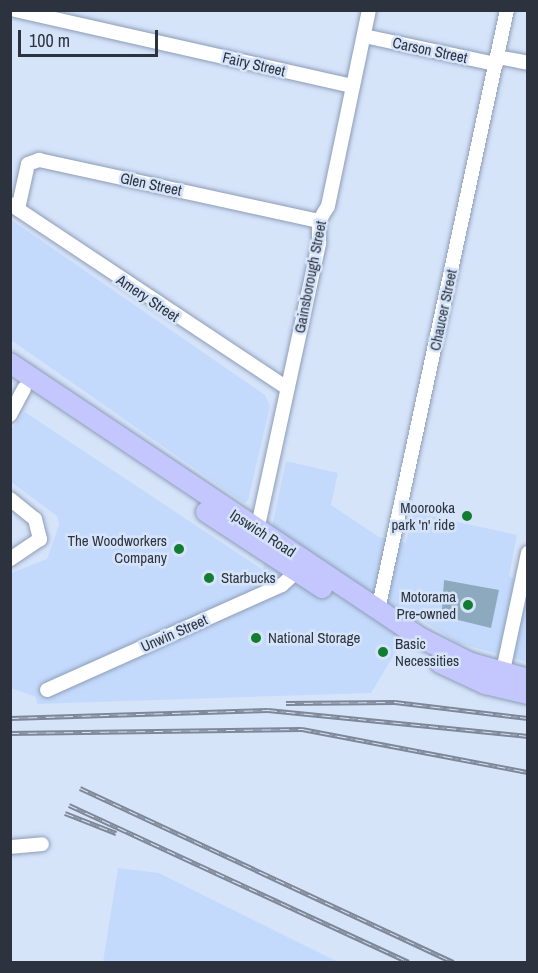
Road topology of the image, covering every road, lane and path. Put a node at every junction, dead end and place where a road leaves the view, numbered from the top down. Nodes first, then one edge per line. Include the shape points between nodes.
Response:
1 (15, 10) edge
2 (369, 10) edge
3 (507, 10) edge
4 (364, 36) junction
5 (497, 61) junction
6 (528, 63) edge
7 (352, 86) junction
8 (14, 206) edge
9 (319, 220) junction
10 (10, 363) edge
11 (17, 384) edge
12 (287, 388) junction
13 (10, 415) edge
14 (10, 499) edge
15 (255, 536) junction
16 (528, 553) edge
17 (10, 559) edge
18 (296, 572) junction
19 (378, 609) junction
20 (528, 679) edge
21 (501, 680) junction
22 (47, 690) dead end
23 (528, 694) edge
24 (42, 844) dead end
25 (10, 847) edge

1 - 7 street, Fairy Street
2 - 4 street, Gainsborough Street
3 - 5 street, Chaucer Street
4 - 5 street, Carson Street
4 - 7 street, Gainsborough Street
5 - 6 street, Carson Street
5 - 19 street, Chaucer Street
7 - 9 street, Gainsborough Street via 328,206
8 - 9 street, Glen Street via 28,164 39,160
8 - 12 street, Amery Street
9 - 12 street, Gainsborough Street via 319,243
10 - 15 highway, Ipswich Road
11 - 13 street
11 - 15 highway, Ipswich Road
12 - 15 street, Gainsborough Street
14 - 17 street via 35,519 40,539
15 - 18 highway, Ipswich Road
15 - 19 highway, Ipswich Road
16 - 21 street
18 - 21 highway, Ipswich Road via 442,664
18 - 22 street, Unwin Street via 282,585
19 - 21 highway, Ipswich Road via 451,655
20 - 21 highway, Ipswich Road
21 - 23 highway, Ipswich Road
24 - 25 street

